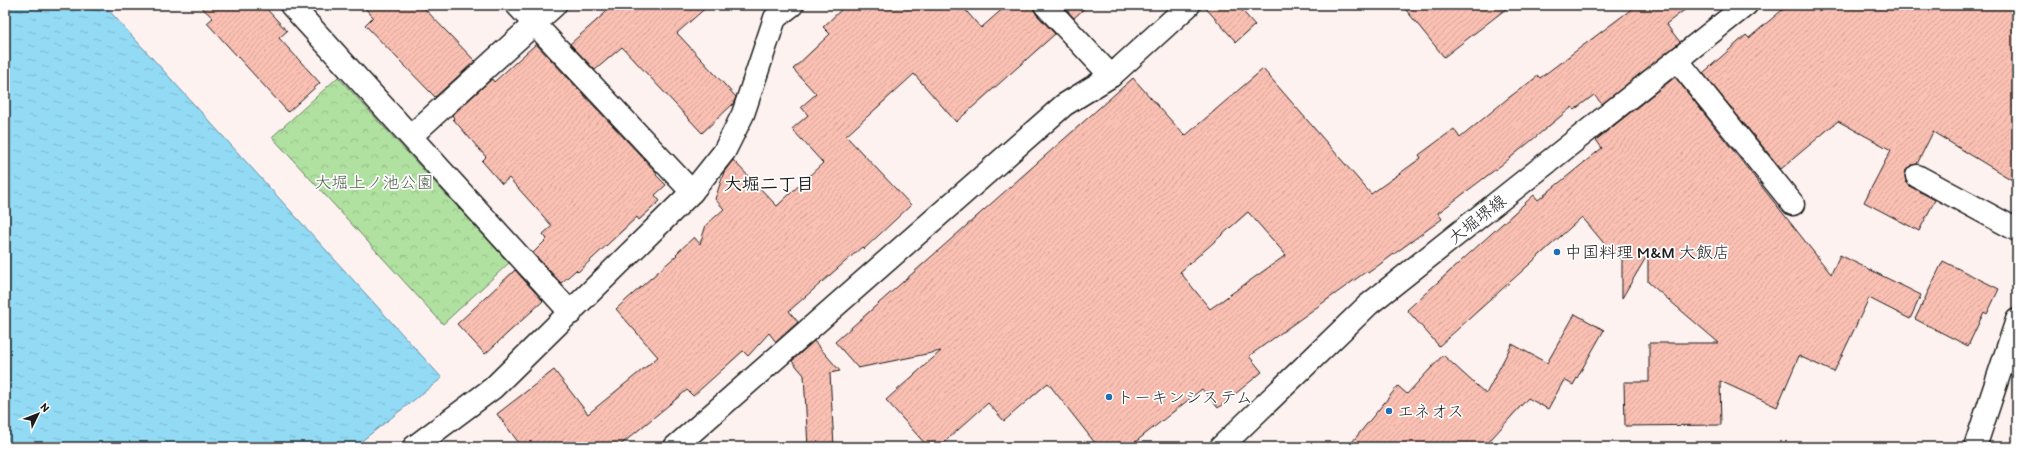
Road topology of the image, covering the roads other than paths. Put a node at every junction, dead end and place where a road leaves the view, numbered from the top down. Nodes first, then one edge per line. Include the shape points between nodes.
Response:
1 (290, 5) edge
2 (518, 5) edge
3 (556, 5) edge
4 (792, 5) edge
5 (1045, 5) edge
6 (1189, 5) edge
7 (1746, 5) edge
8 (534, 23) junction
9 (1677, 60) junction
10 (1110, 76) junction
11 (411, 136) junction
12 (1917, 176) dead end
13 (692, 192) junction
14 (1793, 204) dead end
15 (2017, 230) edge
16 (570, 313) junction
17 (2017, 320) edge
18 (414, 447) edge
19 (675, 447) edge
20 (1221, 447) edge
21 (1975, 447) edge

1 - 11 street
2 - 8 street
3 - 8 street
4 - 13 street via 775,18 743,114 724,152
5 - 10 street
6 - 10 street
7 - 9 street, 大堀堺線
8 - 11 street
8 - 13 street
9 - 14 street
9 - 20 street, 大堀堺線 via 1368,305
10 - 19 street via 1064,104
11 - 16 street
12 - 15 street
13 - 16 street
16 - 18 street via 493,388
17 - 21 street

